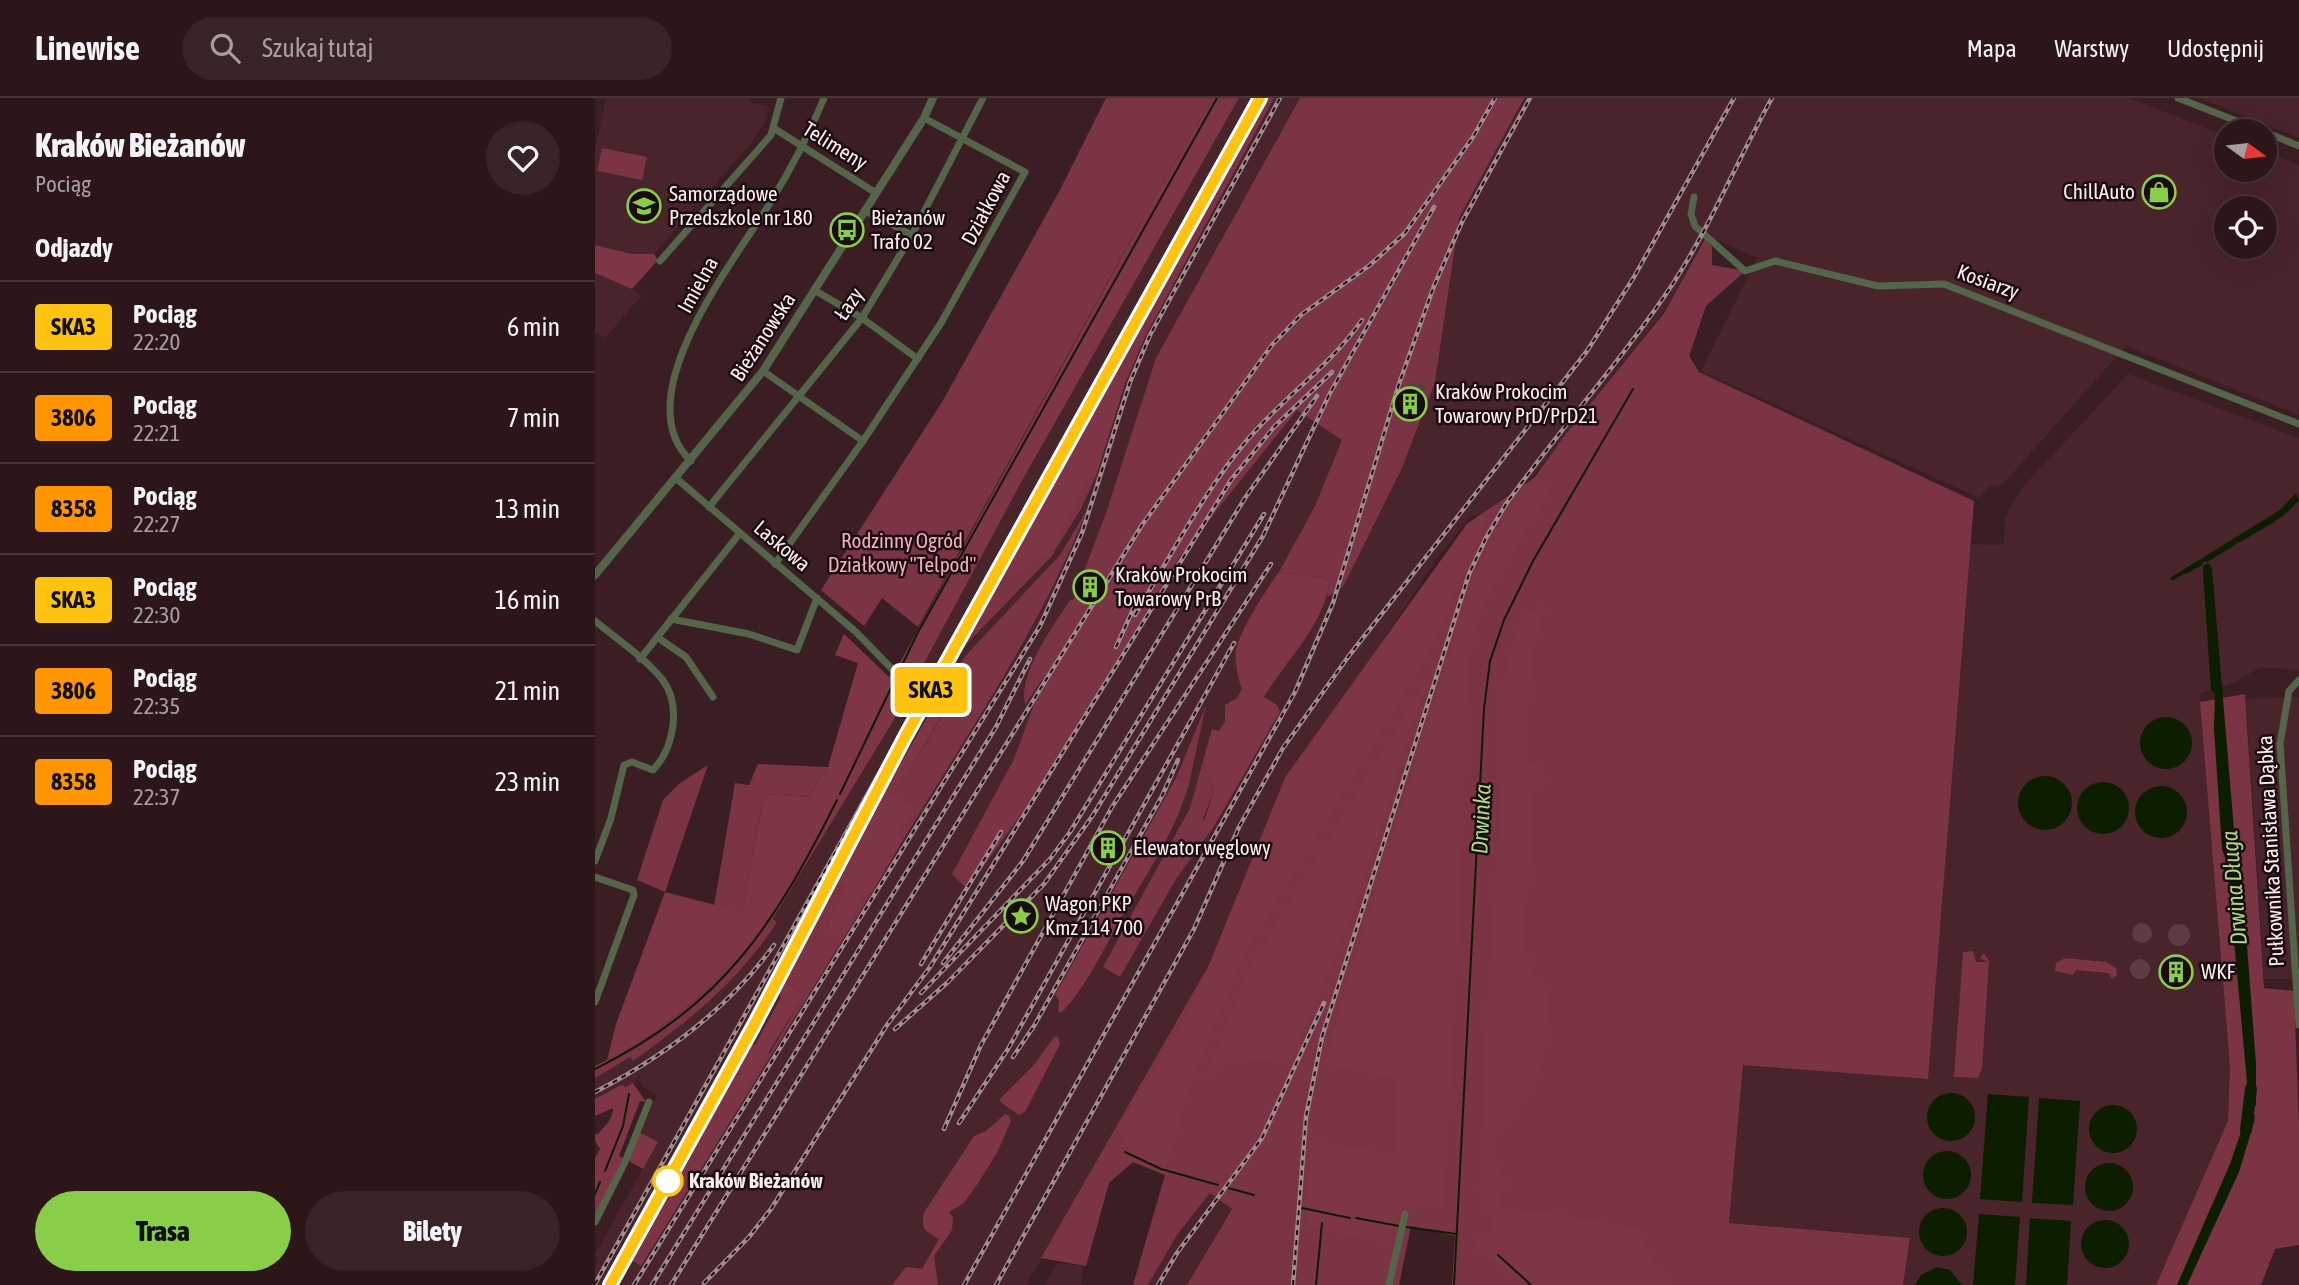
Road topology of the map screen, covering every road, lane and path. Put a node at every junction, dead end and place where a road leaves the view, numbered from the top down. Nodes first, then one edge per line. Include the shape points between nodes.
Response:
1 (781, 98) edge
2 (824, 98) edge
3 (933, 98) edge
4 (983, 98) edge
5 (2178, 98) edge
6 (924, 118) junction
7 (2230, 119) edge
8 (775, 129) junction
9 (963, 137) junction
10 (2277, 137) edge
11 (803, 146) junction
12 (2299, 146) edge
13 (876, 193) junction
14 (1694, 197) dead end
15 (865, 211) junction
16 (912, 235) junction
17 (660, 261) dead end
18 (814, 290) junction
19 (862, 318) junction
20 (918, 359) junction
21 (764, 371) junction
22 (801, 397) junction
23 (2299, 424) edge
24 (863, 441) junction
25 (691, 461) junction
26 (677, 479) junction
27 (709, 507) junction
28 (740, 533) junction
29 (775, 564) junction
30 (595, 575) edge
31 (817, 598) junction
32 (671, 619) junction
33 (595, 621) edge
34 (657, 637) junction
35 (641, 659) junction
36 (893, 670) dead end
37 (2299, 680) edge
38 (713, 697) dead end
39 (595, 861) edge
40 (595, 877) edge
41 (595, 1002) edge
42 (2299, 1025) edge
43 (649, 1102) dead end
44 (1405, 1214) dead end
45 (595, 1222) edge
46 (1389, 1285) edge

1 - 8 street, Telimeny
2 - 11 street, Imielna
3 - 6 street, Bieżanowska
4 - 9 street, Łazy
5 - 7 street
6 - 9 street, Działkowa
6 - 13 street, Bieżanowska
8 - 11 street, Telimeny
8 - 17 street, Telimeny
9 - 16 street, Łazy
9 - 20 street, Działkowa via 1025,172
10 - 12 street
11 - 13 street, Telimeny
11 - 25 street, Imielna via 706,304 674,380 672,429
13 - 15 street, Bieżanowska
14 - 23 street, Kosiarzy via 1691,214 1695,226 1745,271 1775,261 1878,286 1944,284
15 - 16 street
15 - 18 street, Bieżanowska
16 - 19 street, Łazy
18 - 19 street
18 - 21 street, Bieżanowska
19 - 20 street
19 - 22 street, Łazy
20 - 24 street, Działkowa
21 - 22 street
21 - 25 street, Bieżanowska
22 - 24 street
22 - 27 street, Łazy
24 - 29 street, Działkowa
25 - 26 street, Bieżanowska
26 - 27 street, Laskowa
26 - 30 street, Bieżanowska
27 - 28 street, Laskowa
28 - 29 street, Laskowa
28 - 32 street
29 - 31 street, Laskowa
31 - 32 street via 797,650 749,634
31 - 36 street, Laskowa
32 - 34 street
33 - 35 street
34 - 35 street
34 - 38 street via 686,657
35 - 39 street via 667,689 672,739 653,770 632,762 624,765
37 - 42 street, Pułkownika Stanisława Dąbka via 2290,691 2280,744
40 - 41 street via 628,887 634,895
43 - 45 street
44 - 46 street

